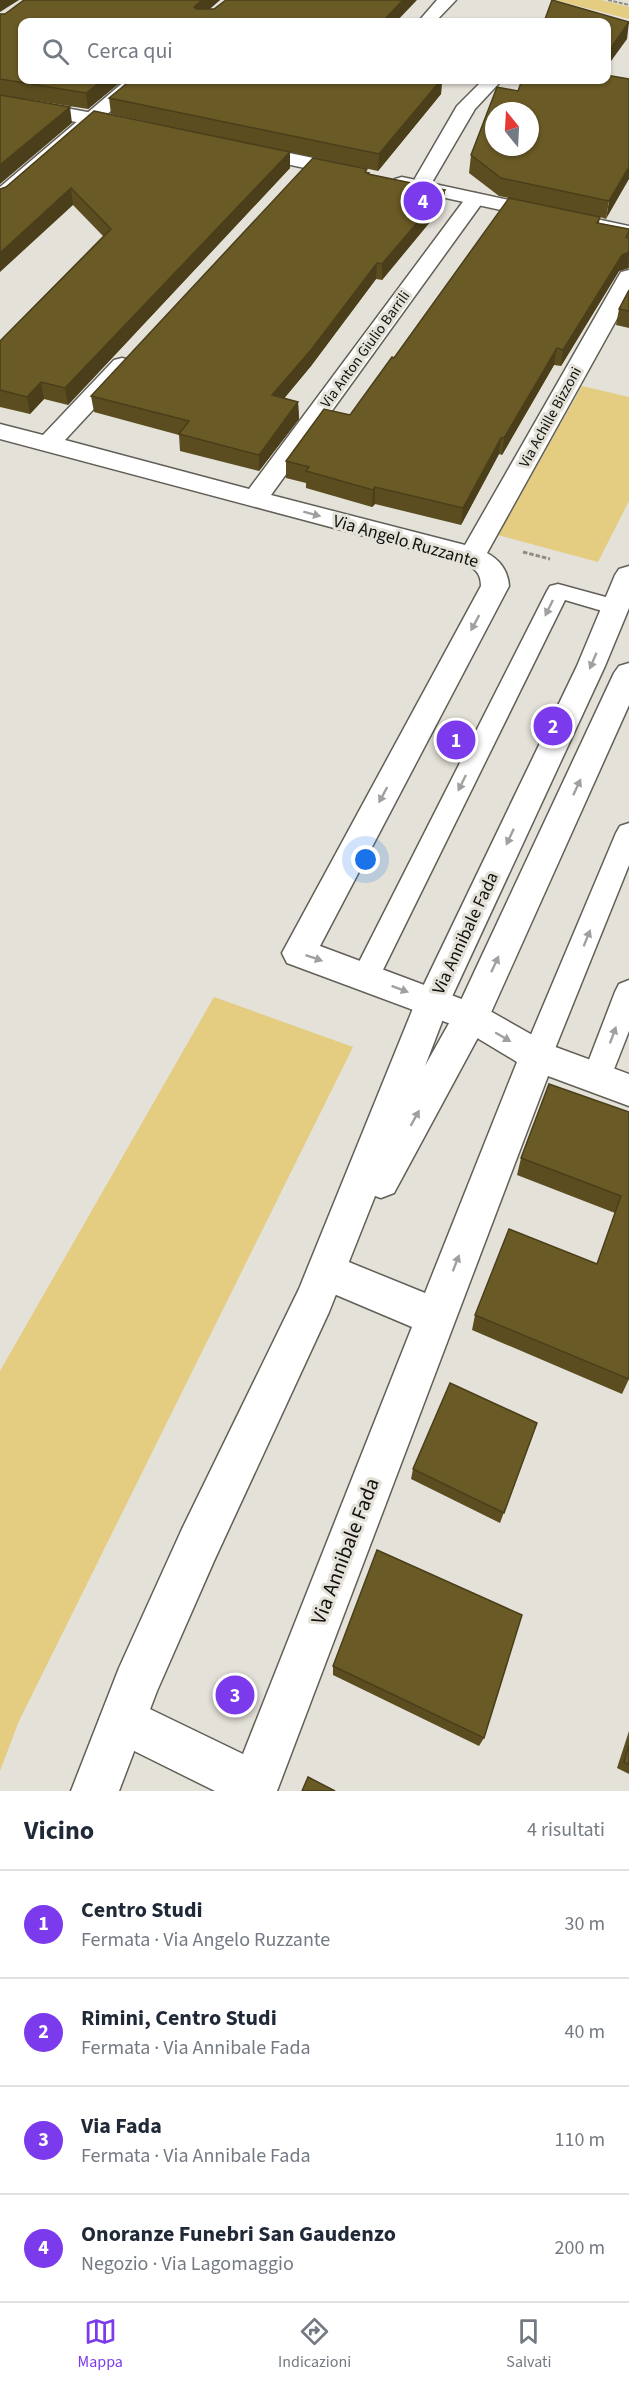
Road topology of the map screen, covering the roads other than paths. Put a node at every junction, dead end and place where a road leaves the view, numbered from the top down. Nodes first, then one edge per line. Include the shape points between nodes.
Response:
1 (447, 0) edge
2 (430, 18) edge
3 (132, 84) edge
4 (489, 84) edge
5 (0, 102) edge
6 (92, 118) junction
7 (147, 129) edge
8 (225, 146) edge
9 (309, 164) junction
10 (293, 181) edge
11 (420, 187) junction
12 (0, 198) edge
13 (475, 200) junction
14 (629, 232) edge
15 (629, 278) edge
16 (138, 348) edge
17 (0, 431) edge
18 (48, 444) junction
19 (255, 499) junction
20 (472, 556) junction
21 (629, 575) edge
22 (616, 607) junction
23 (628, 677) edge
24 (629, 833) edge
25 (366, 976) junction
26 (629, 992) edge
27 (433, 1002) junction
28 (471, 1017) junction
29 (537, 1056) junction
30 (613, 1084) edge
31 (322, 1285) junction
32 (435, 1317) junction
33 (123, 1720) junction
34 (254, 1788) edge
35 (95, 1791) edge

1 - 2 street
3 - 6 street
4 - 11 street via 467,106
5 - 6 street
6 - 7 street
6 - 12 street
8 - 9 street
9 - 10 street
9 - 11 street
11 - 13 street
13 - 14 street
13 - 19 street, Via Anton Giulio Barrili
15 - 20 street, Via Achille Bizzoni
16 - 18 street
17 - 18 street, Via Angelo Ruzzante
18 - 19 street, Via Angelo Ruzzante
19 -> 20 street, Via Angelo Ruzzante
20 -> 25 street, Via Angelo Ruzzante via 492,571 495,586 299,953
21 - 22 street, Via Annibale Fada
22 -> 25 lane via 558,591
22 -> 27 street, Via Annibale Fada
28 -> 23 street, Via Annibale Fada
29 -> 24 lane
25 -> 27 street, Via Angelo Ruzzante
30 -> 26 lane
27 - 28 street, Via Angelo Ruzzante
27 - 31 street, Via Annibale Fada
28 -> 29 street, Via Angelo Ruzzante
31 -> 28 street, Via Annibale Fada
29 - 30 street, Via Angelo Ruzzante
32 -> 29 street, Via Annibale Fada
31 - 32 street
31 - 33 street, Via Annibale Fada via 198,1545
32 - 34 street, Via Annibale Fada
33 - 34 street, Via Annibale Fada
33 - 35 street, Via Annibale Fada

